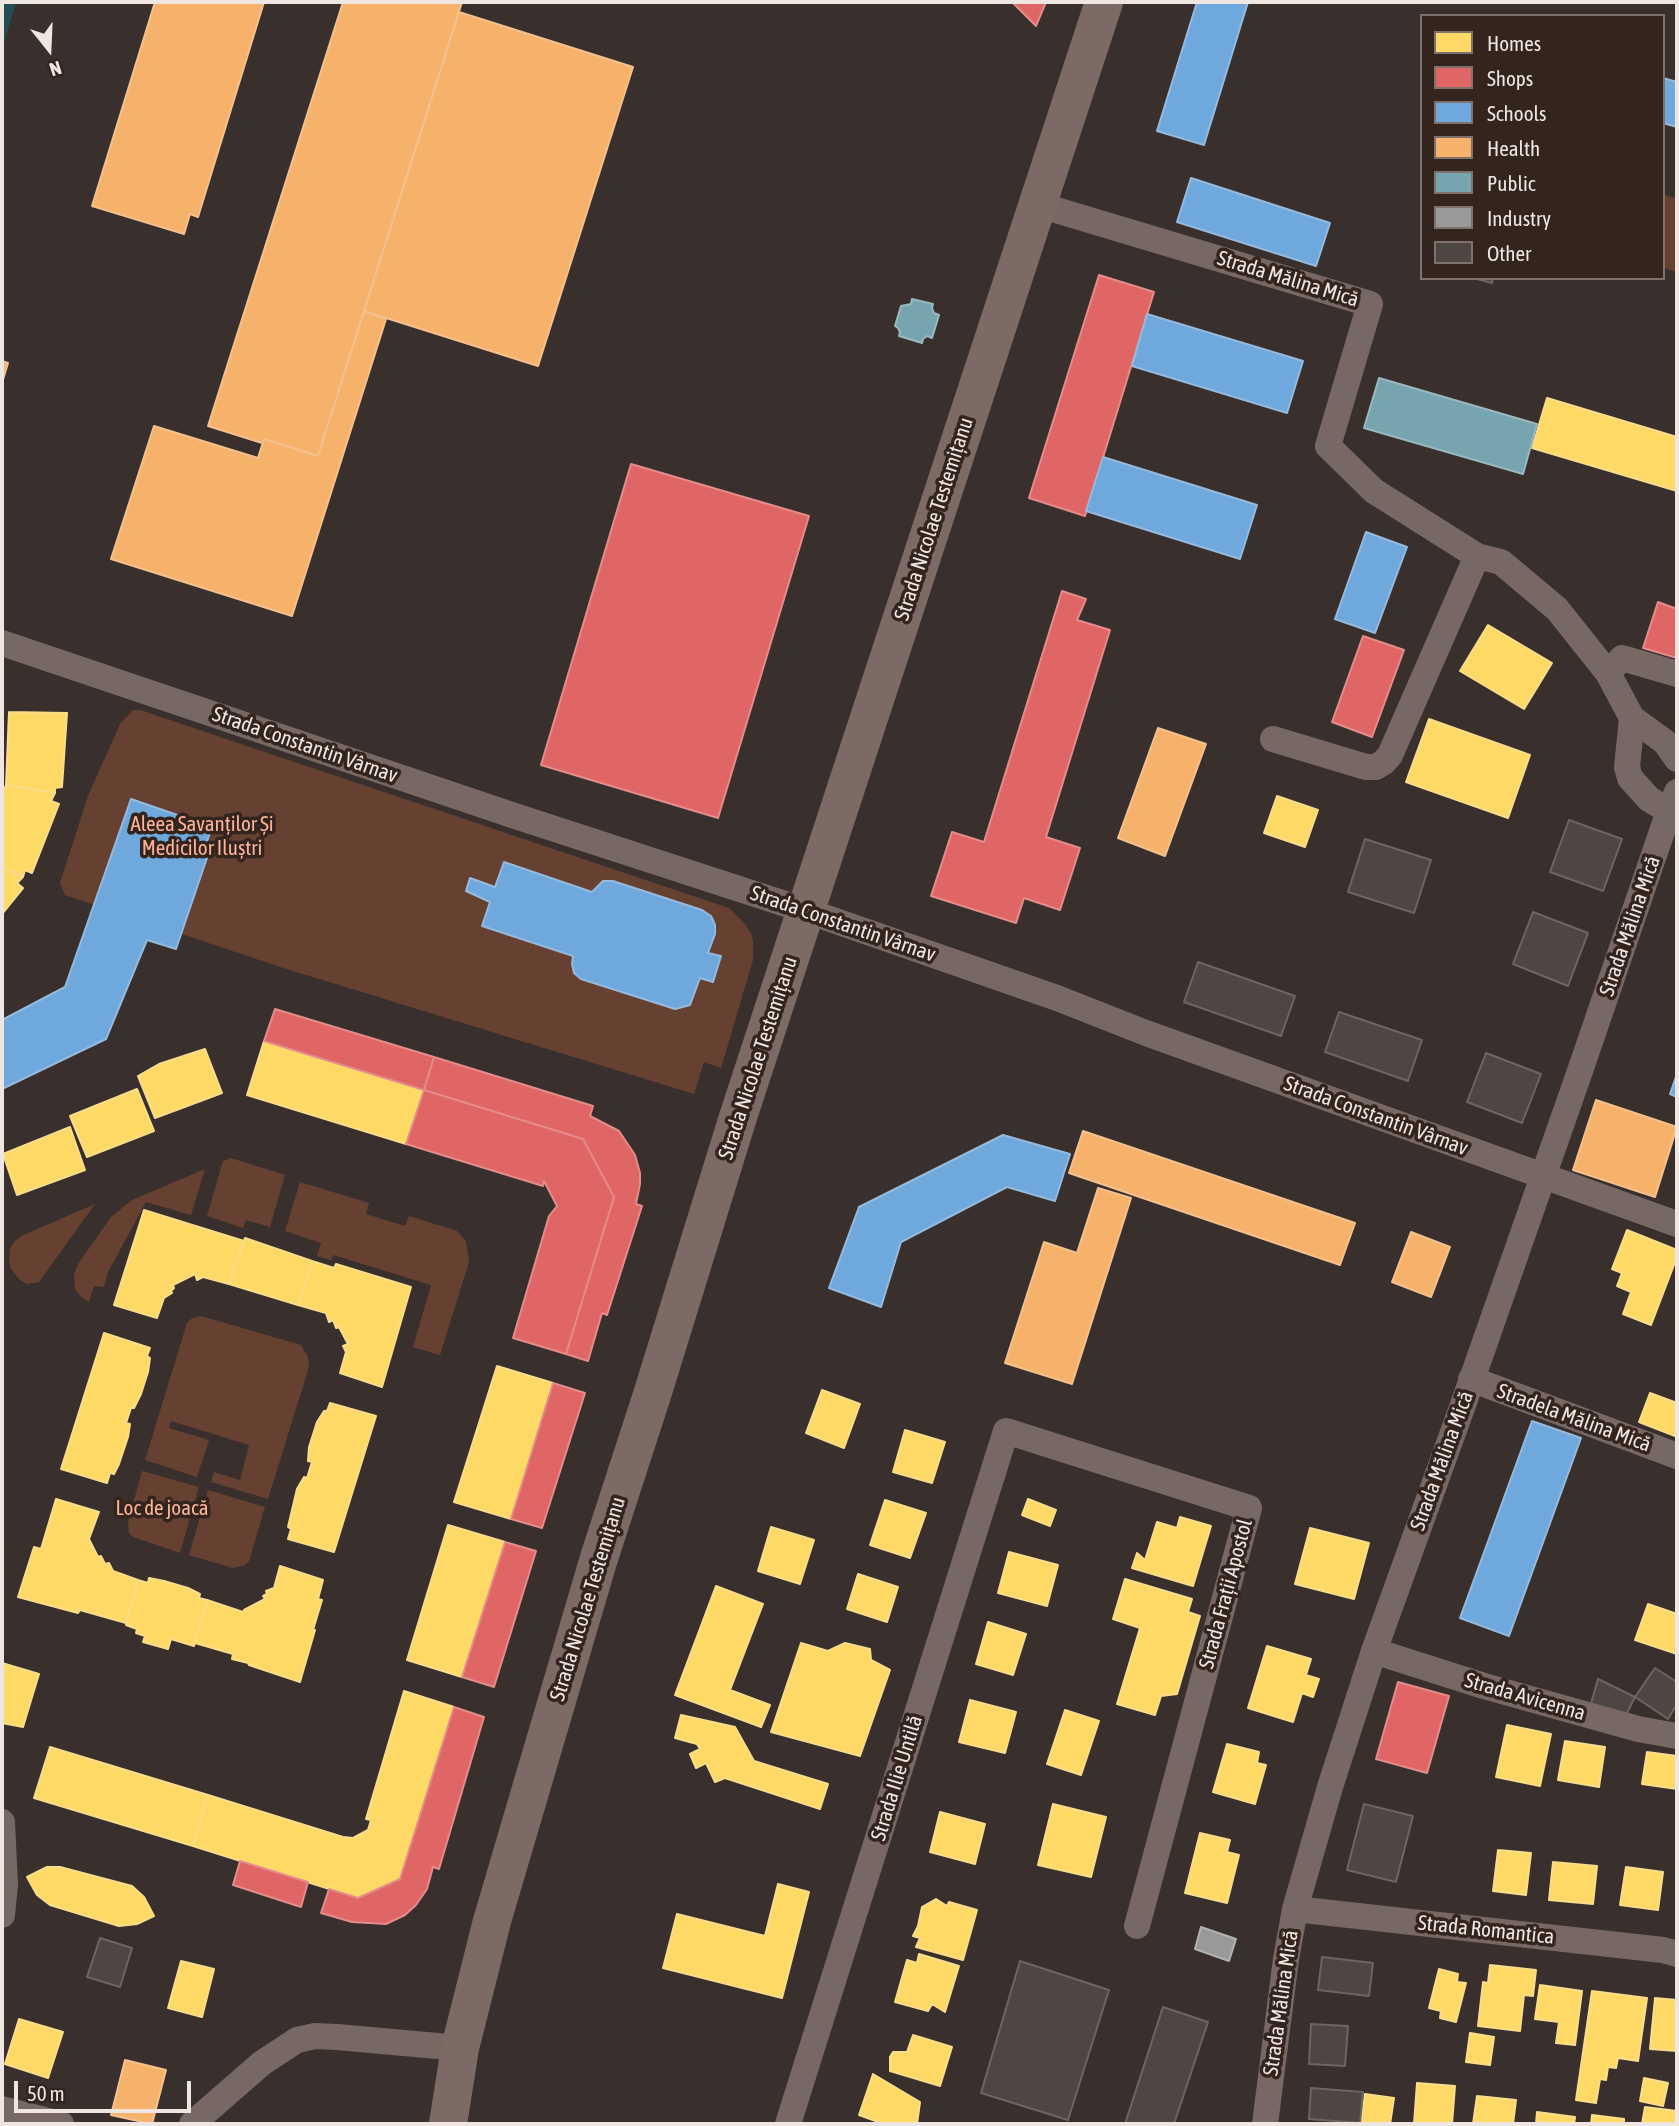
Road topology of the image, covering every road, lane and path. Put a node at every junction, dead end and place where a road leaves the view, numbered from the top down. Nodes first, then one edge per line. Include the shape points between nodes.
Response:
1 (1104, 2) edge
2 (1036, 204) junction
3 (1476, 556) junction
4 (2, 643) edge
5 (1608, 673) junction
6 (1677, 674) edge
7 (1632, 718) junction
8 (1273, 738) dead end
9 (1677, 759) edge
10 (1673, 802) edge
11 (807, 911) junction
12 (1542, 1177) junction
13 (1677, 1224) edge
14 (1471, 1379) junction
15 (1006, 1432) joint
16 (1677, 1456) edge
17 (1374, 1651) junction
18 (1677, 1736) edge
19 (2, 1822) edge
20 (1295, 1909) junction
21 (2, 1915) edge
22 (1137, 1926) dead end
23 (1677, 1954) edge
24 (460, 2048) junction
25 (2, 2109) edge
26 (61, 2124) edge
27 (192, 2124) edge
28 (447, 2124) edge
29 (788, 2124) edge
30 (1265, 2124) edge

1 - 2 main road, Strada Nicolae Testemițanu
2 - 3 street, Strada Mălina Mică via 1370,304 1328,446 1374,492
2 - 11 main road, Strada Nicolae Testemițanu
3 - 5 street, Strada Mălina Mică via 1501,562 1557,609
3 - 8 street via 1384,762 1366,767
4 - 11 street, Strada Constantin Vârnav
5 - 6 street via 1622,658
5 - 7 street, Strada Mălina Mică
7 - 9 street, Strada Mălina Mică via 1665,742
7 - 10 street, Strada Mălina Mică via 1630,778 1649,799
10 - 12 street, Strada Mălina Mică
11 - 12 street, Strada Constantin Vârnav
11 - 24 main road, Strada Nicolae Testemițanu via 595,1571 508,1862
12 - 13 street, Strada Constantin Vârnav
12 - 14 street, Strada Mălina Mică
14 - 16 street, Stradela Mălina Mică
14 - 17 street, Strada Mălina Mică
15 - 22 street, Strada Frații Apostol via 1249,1508
15 - 29 street, Strada Ilie Untilă
17 - 18 street, Strada Avicenna via 1497,1690
17 - 20 street, Strada Mălina Mică
19 - 21 street
20 - 23 street, Strada Romantica
20 - 30 street, Strada Mălina Mică
24 - 27 street via 337,2037 297,2040 262,2063
24 - 28 main road, Strada Nicolae Testemițanu
25 - 26 street

